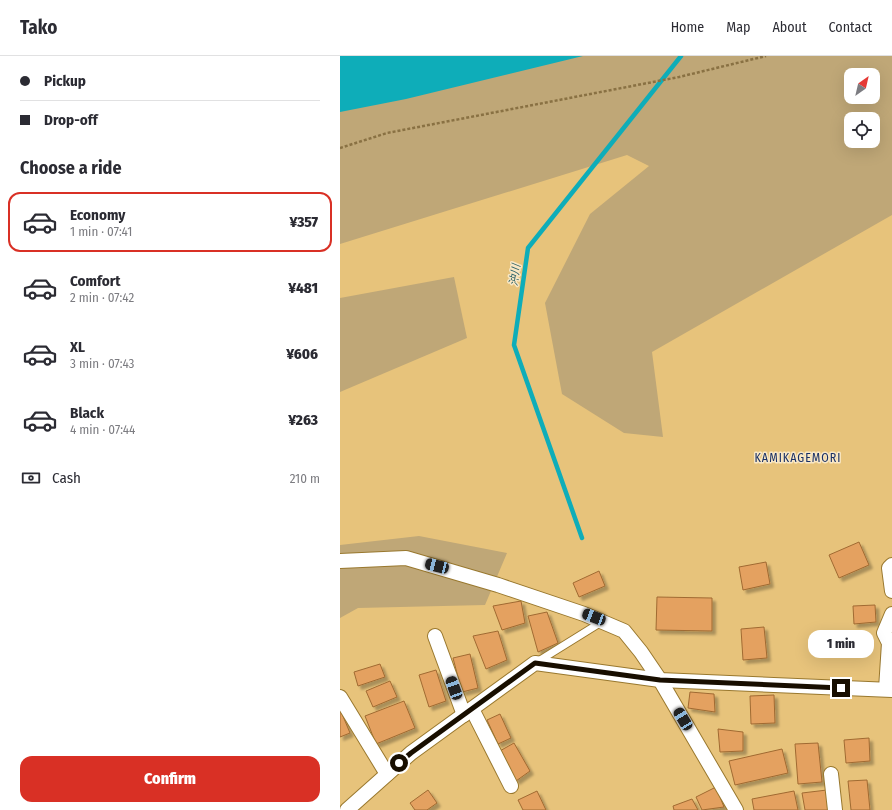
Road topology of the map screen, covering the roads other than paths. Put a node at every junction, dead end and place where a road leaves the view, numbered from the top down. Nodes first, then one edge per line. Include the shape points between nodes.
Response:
1 (340, 561) edge
2 (892, 565) edge
3 (892, 591) edge
4 (892, 614) edge
5 (603, 621) junction
6 (435, 636) dead end
7 (535, 663) junction
8 (660, 680) junction
9 (889, 690) edge
10 (340, 697) edge
11 (468, 712) junction
12 (387, 774) junction
13 (831, 774) dead end
14 (511, 786) dead end
15 (347, 810) edge
16 (736, 810) edge
17 (835, 810) edge

1 - 5 street via 406,558 485,580
2 - 3 street via 889,568
4 - 9 street via 884,633 889,643
5 - 7 lane
5 - 8 street via 624,631
6 - 11 street
7 - 8 street
7 - 11 street
8 - 9 street
8 - 16 street
10 - 12 street
11 - 12 street via 411,753
11 - 14 street
12 - 15 street
13 - 17 street

